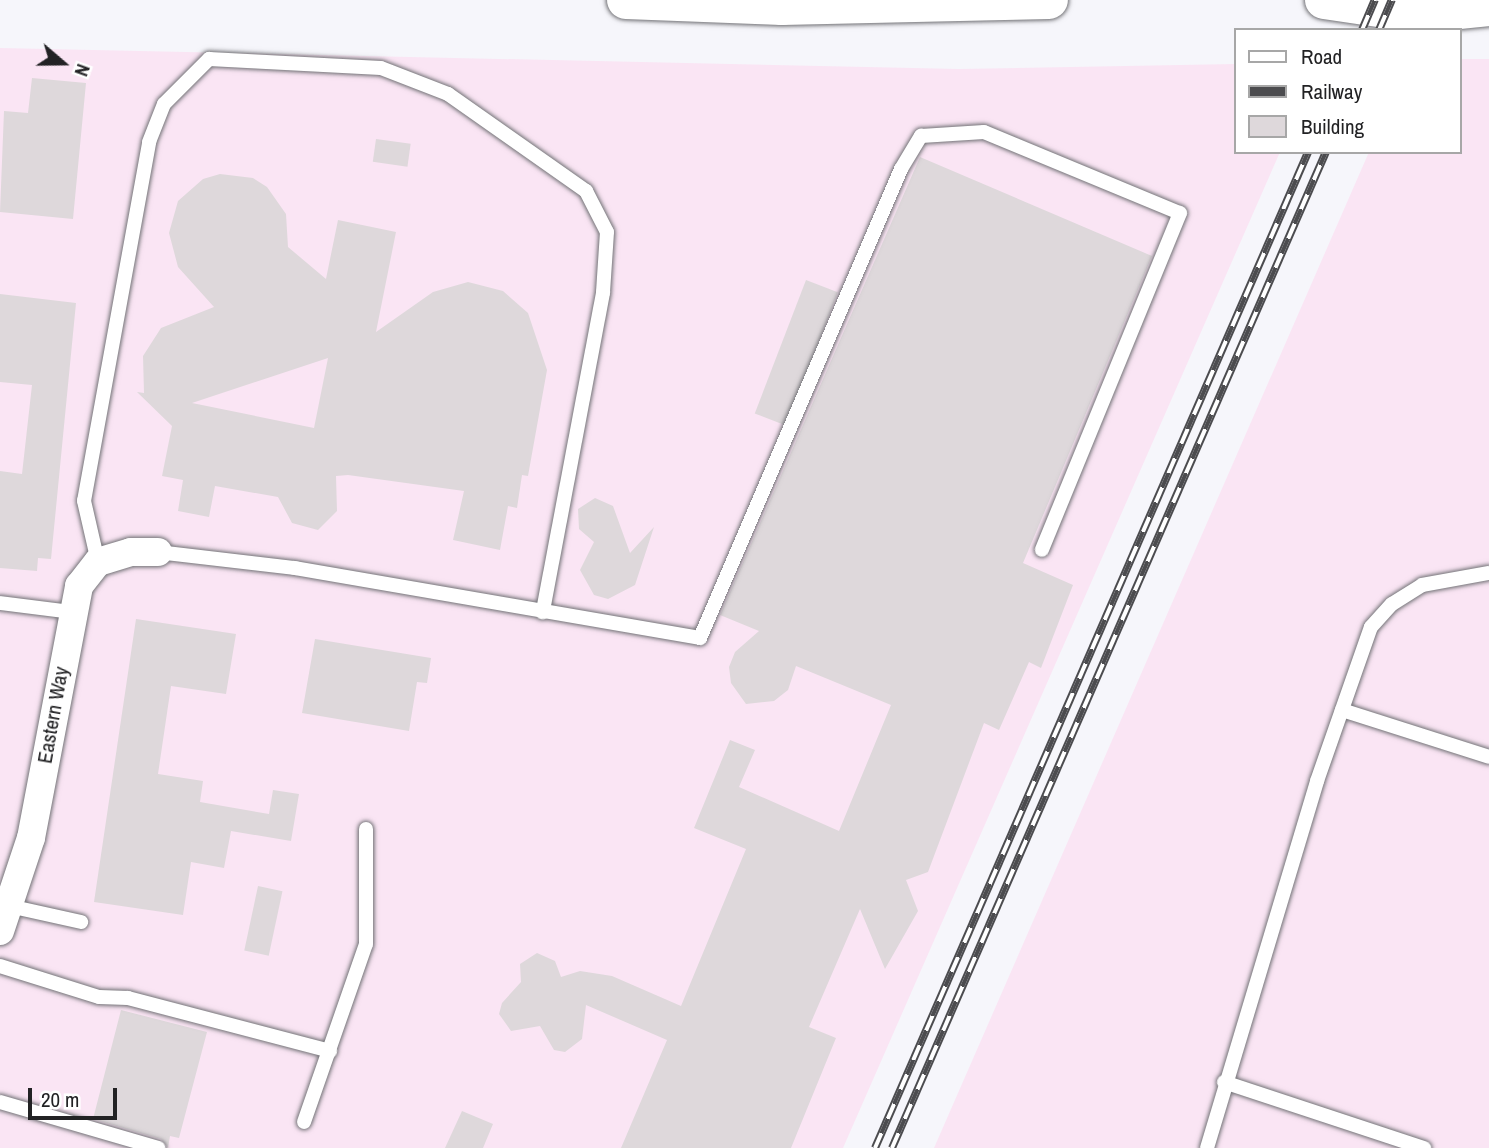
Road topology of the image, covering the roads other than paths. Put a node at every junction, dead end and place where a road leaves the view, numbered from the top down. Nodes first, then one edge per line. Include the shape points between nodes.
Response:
1 (626, 0) edge
2 (1049, 0) edge
3 (1324, 0) edge
4 (1489, 7) edge
5 (1042, 550) dead end
6 (158, 552) joint
7 (98, 562) junction
8 (1489, 573) edge
9 (0, 603) edge
10 (543, 611) junction
11 (71, 612) junction
12 (1342, 710) junction
13 (1489, 757) edge
14 (366, 829) dead end
15 (5, 919) edge
16 (80, 922) dead end
17 (0, 967) edge
18 (330, 1051) junction
19 (1224, 1082) junction
20 (0, 1102) edge
21 (304, 1122) dead end
22 (158, 1148) edge
23 (1207, 1148) edge
24 (1424, 1148) edge

1 - 2 highway via 782,6
3 - 4 highway via 1419,14
5 - 10 lane via 1180,213 984,132 922,136 901,169 700,638
6 - 7 street via 131,552
6 - 10 lane via 295,568
7 - 10 lane via 84,501 149,142 164,104 209,59 381,68 448,94 586,191 607,232 603,293
7 - 11 street, Eastern Way via 79,586
8 - 12 lane via 1422,586 1392,604 1371,627
9 - 11 lane
11 - 15 street, Eastern Way via 31,838
12 - 13 lane
12 - 19 lane
14 - 18 lane via 366,943
15 - 16 lane
17 - 18 lane via 99,997 128,998
18 - 21 lane
19 - 23 lane
19 - 24 lane
20 - 22 lane

